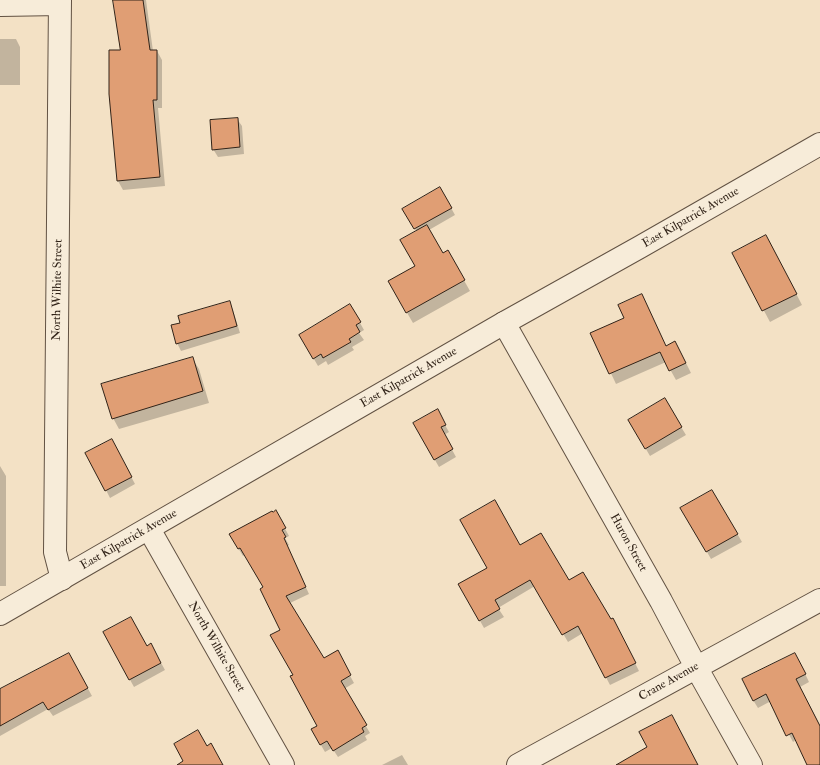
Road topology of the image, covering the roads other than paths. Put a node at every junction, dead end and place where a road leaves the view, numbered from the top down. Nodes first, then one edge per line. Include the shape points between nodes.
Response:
1 (60, 2) edge
2 (0, 4) edge
3 (819, 147) edge
4 (504, 322) junction
5 (149, 529) junction
6 (62, 579) junction
7 (820, 600) edge
8 (0, 614) edge
9 (696, 667) junction
10 (283, 765) edge
11 (518, 765) edge
12 (751, 765) edge

1 - 2 street
1 - 6 street, North Wilhite Street via 55,552
3 - 4 street, East Kilpatrick Avenue
4 - 5 street, East Kilpatrick Avenue
4 - 9 street, Huron Street
5 - 6 street, East Kilpatrick Avenue
5 - 10 street, North Wilhite Street
6 - 8 street, East Kilpatrick Avenue
7 - 9 street, Crane Avenue
9 - 11 street, Crane Avenue
9 - 12 street, Huron Street

